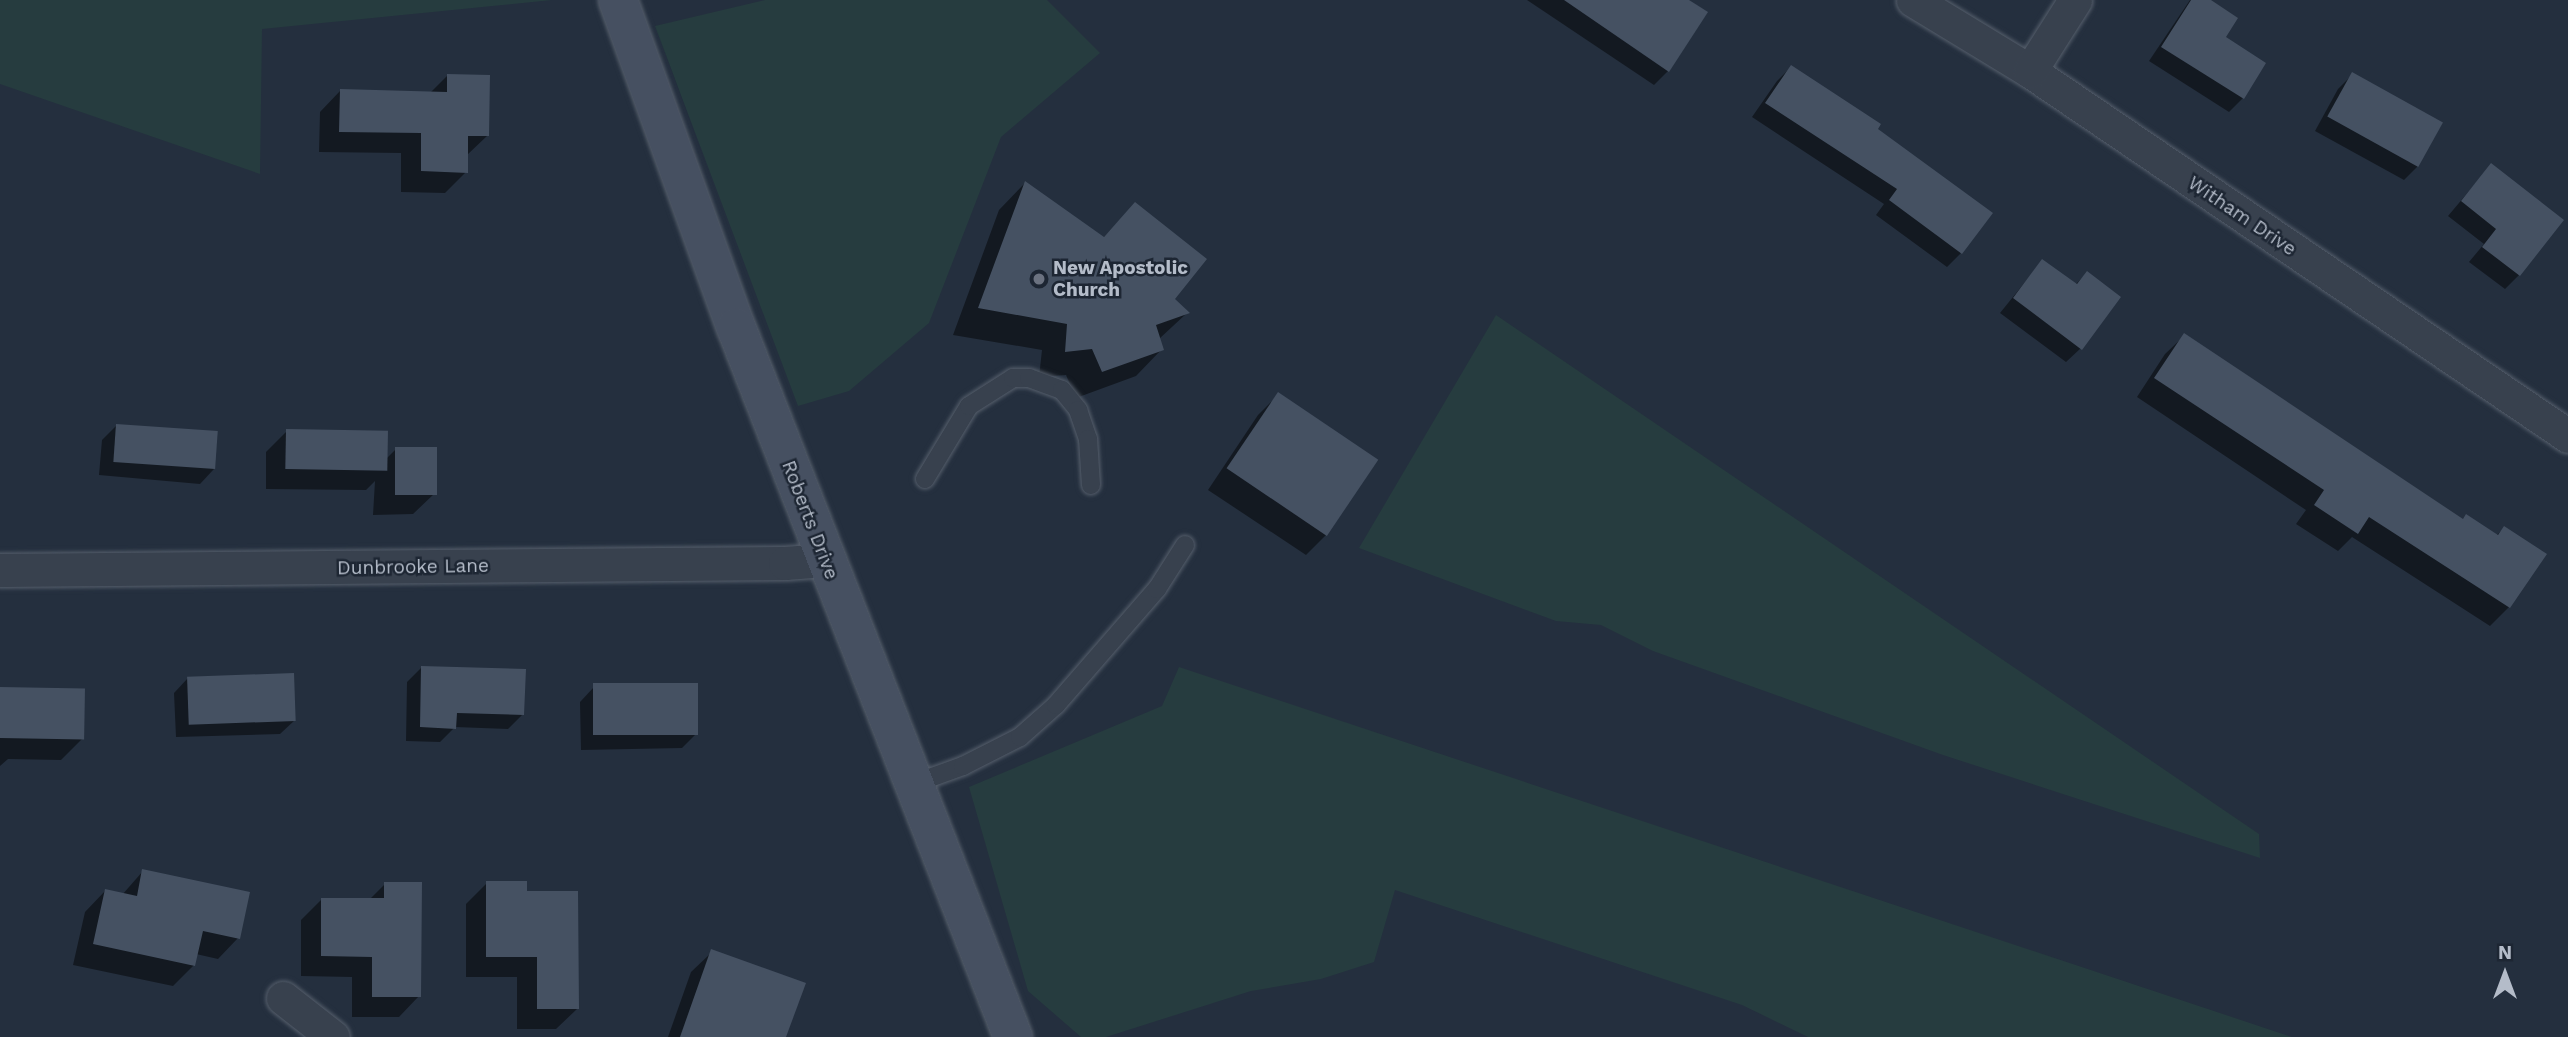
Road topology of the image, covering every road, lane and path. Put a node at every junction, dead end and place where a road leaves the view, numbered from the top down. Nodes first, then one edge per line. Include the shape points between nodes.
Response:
1 (618, 0) edge
2 (1913, 0) edge
3 (2075, 0) edge
4 (2030, 71) junction
5 (2568, 436) edge
6 (925, 479) dead end
7 (1091, 485) dead end
8 (1185, 545) dead end
9 (825, 560) junction
10 (0, 570) edge
11 (914, 784) junction
12 (283, 998) dead end
13 (333, 1037) edge
14 (1013, 1037) edge

1 - 9 street, Roberts Drive
2 - 4 street, Witham Drive
3 - 4 street
4 - 5 street, Witham Drive
6 - 7 lane via 969,406 1013,379 1029,379 1062,390 1079,410 1088,439
8 - 11 lane via 1157,589 1056,705 1020,737
9 - 10 street, Dunbrooke Lane
9 - 11 street, Roberts Drive
11 - 14 street, Roberts Drive
12 - 13 street

